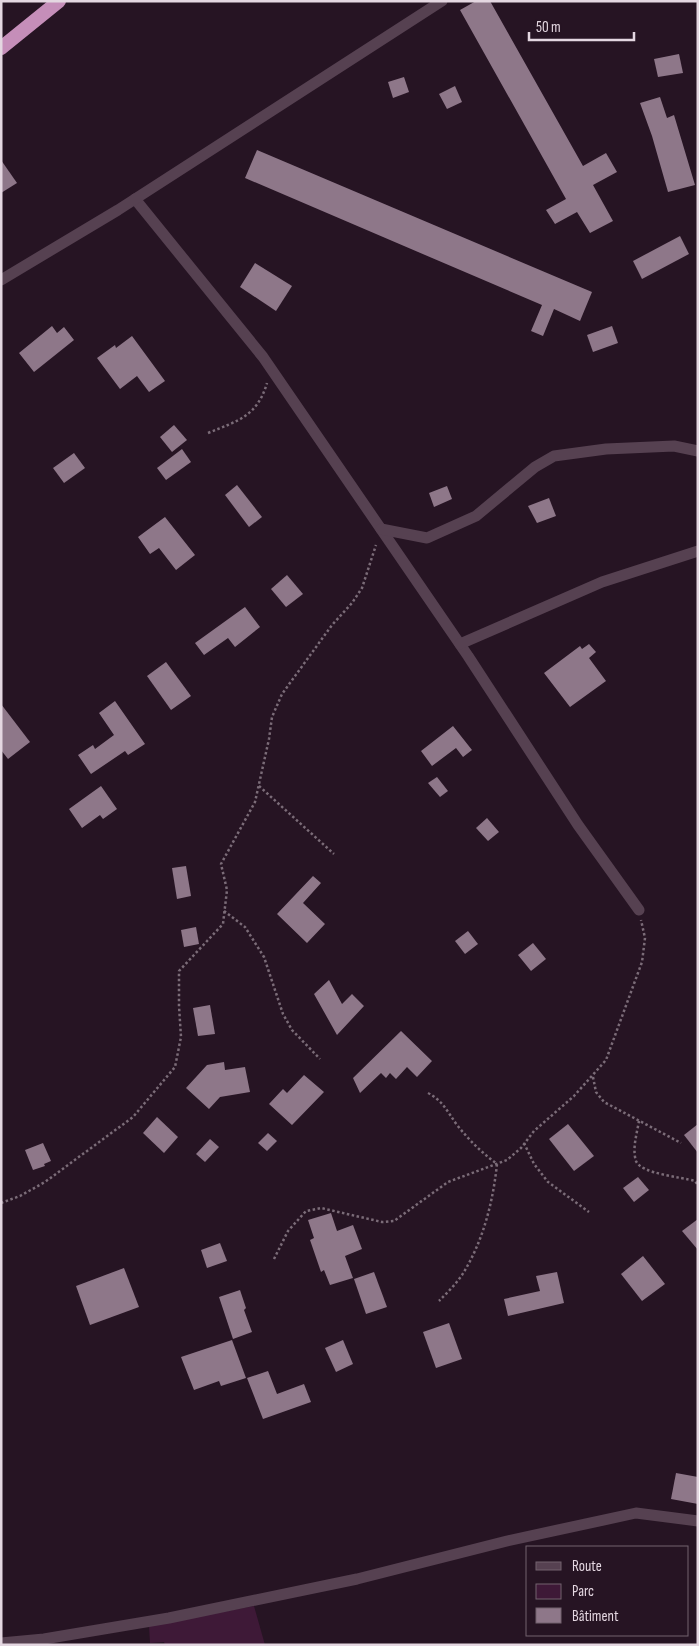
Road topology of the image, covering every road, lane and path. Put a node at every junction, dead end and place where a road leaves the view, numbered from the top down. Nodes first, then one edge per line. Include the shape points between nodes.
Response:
1 (59, 1) edge
2 (442, 1) edge
3 (1, 48) edge
4 (134, 199) junction
5 (1, 280) edge
6 (271, 368) junction
7 (208, 433) dead end
8 (698, 451) edge
9 (381, 529) junction
10 (698, 551) edge
11 (460, 644) junction
12 (259, 786) junction
13 (334, 854) dead end
14 (639, 910) joint
15 (224, 911) junction
16 (320, 1059) dead end
17 (593, 1077) junction
18 (428, 1092) dead end
19 (639, 1121) junction
20 (681, 1143) dead end
21 (524, 1144) junction
22 (497, 1164) junction
23 (698, 1185) edge
24 (1, 1203) edge
25 (589, 1212) dead end
26 (274, 1259) dead end
27 (439, 1301) dead end
28 (698, 1521) edge
29 (1, 1644) edge

1 - 3 highway
2 - 4 street
4 - 5 street
4 - 6 street
6 - 7 path via 266,387 245,418
6 - 9 street
8 - 9 street via 674,446 606,449 554,456 534,467 476,516 427,538
9 - 11 street
9 - 12 path via 362,588 282,694 272,717
10 - 11 street via 602,582
11 - 14 street via 578,825
12 - 13 path
12 - 15 path via 255,802 221,864 227,890
14 - 17 path via 645,938 642,962 606,1060
15 - 16 path via 245,927 264,957 283,1014 292,1030
15 - 24 path via 223,924 179,971 181,1037 175,1067 133,1117 45,1182
17 - 19 path via 596,1092 604,1102
17 - 21 path
18 - 22 path via 438,1098 479,1150
19 - 20 path
19 - 23 path via 636,1162 643,1169 695,1181
21 - 22 path via 507,1160
21 - 25 path via 548,1182
22 - 26 path via 448,1182 394,1221 382,1222 322,1208 306,1211 288,1231
22 - 27 path via 488,1216 472,1258
28 - 29 street via 636,1513 168,1618

